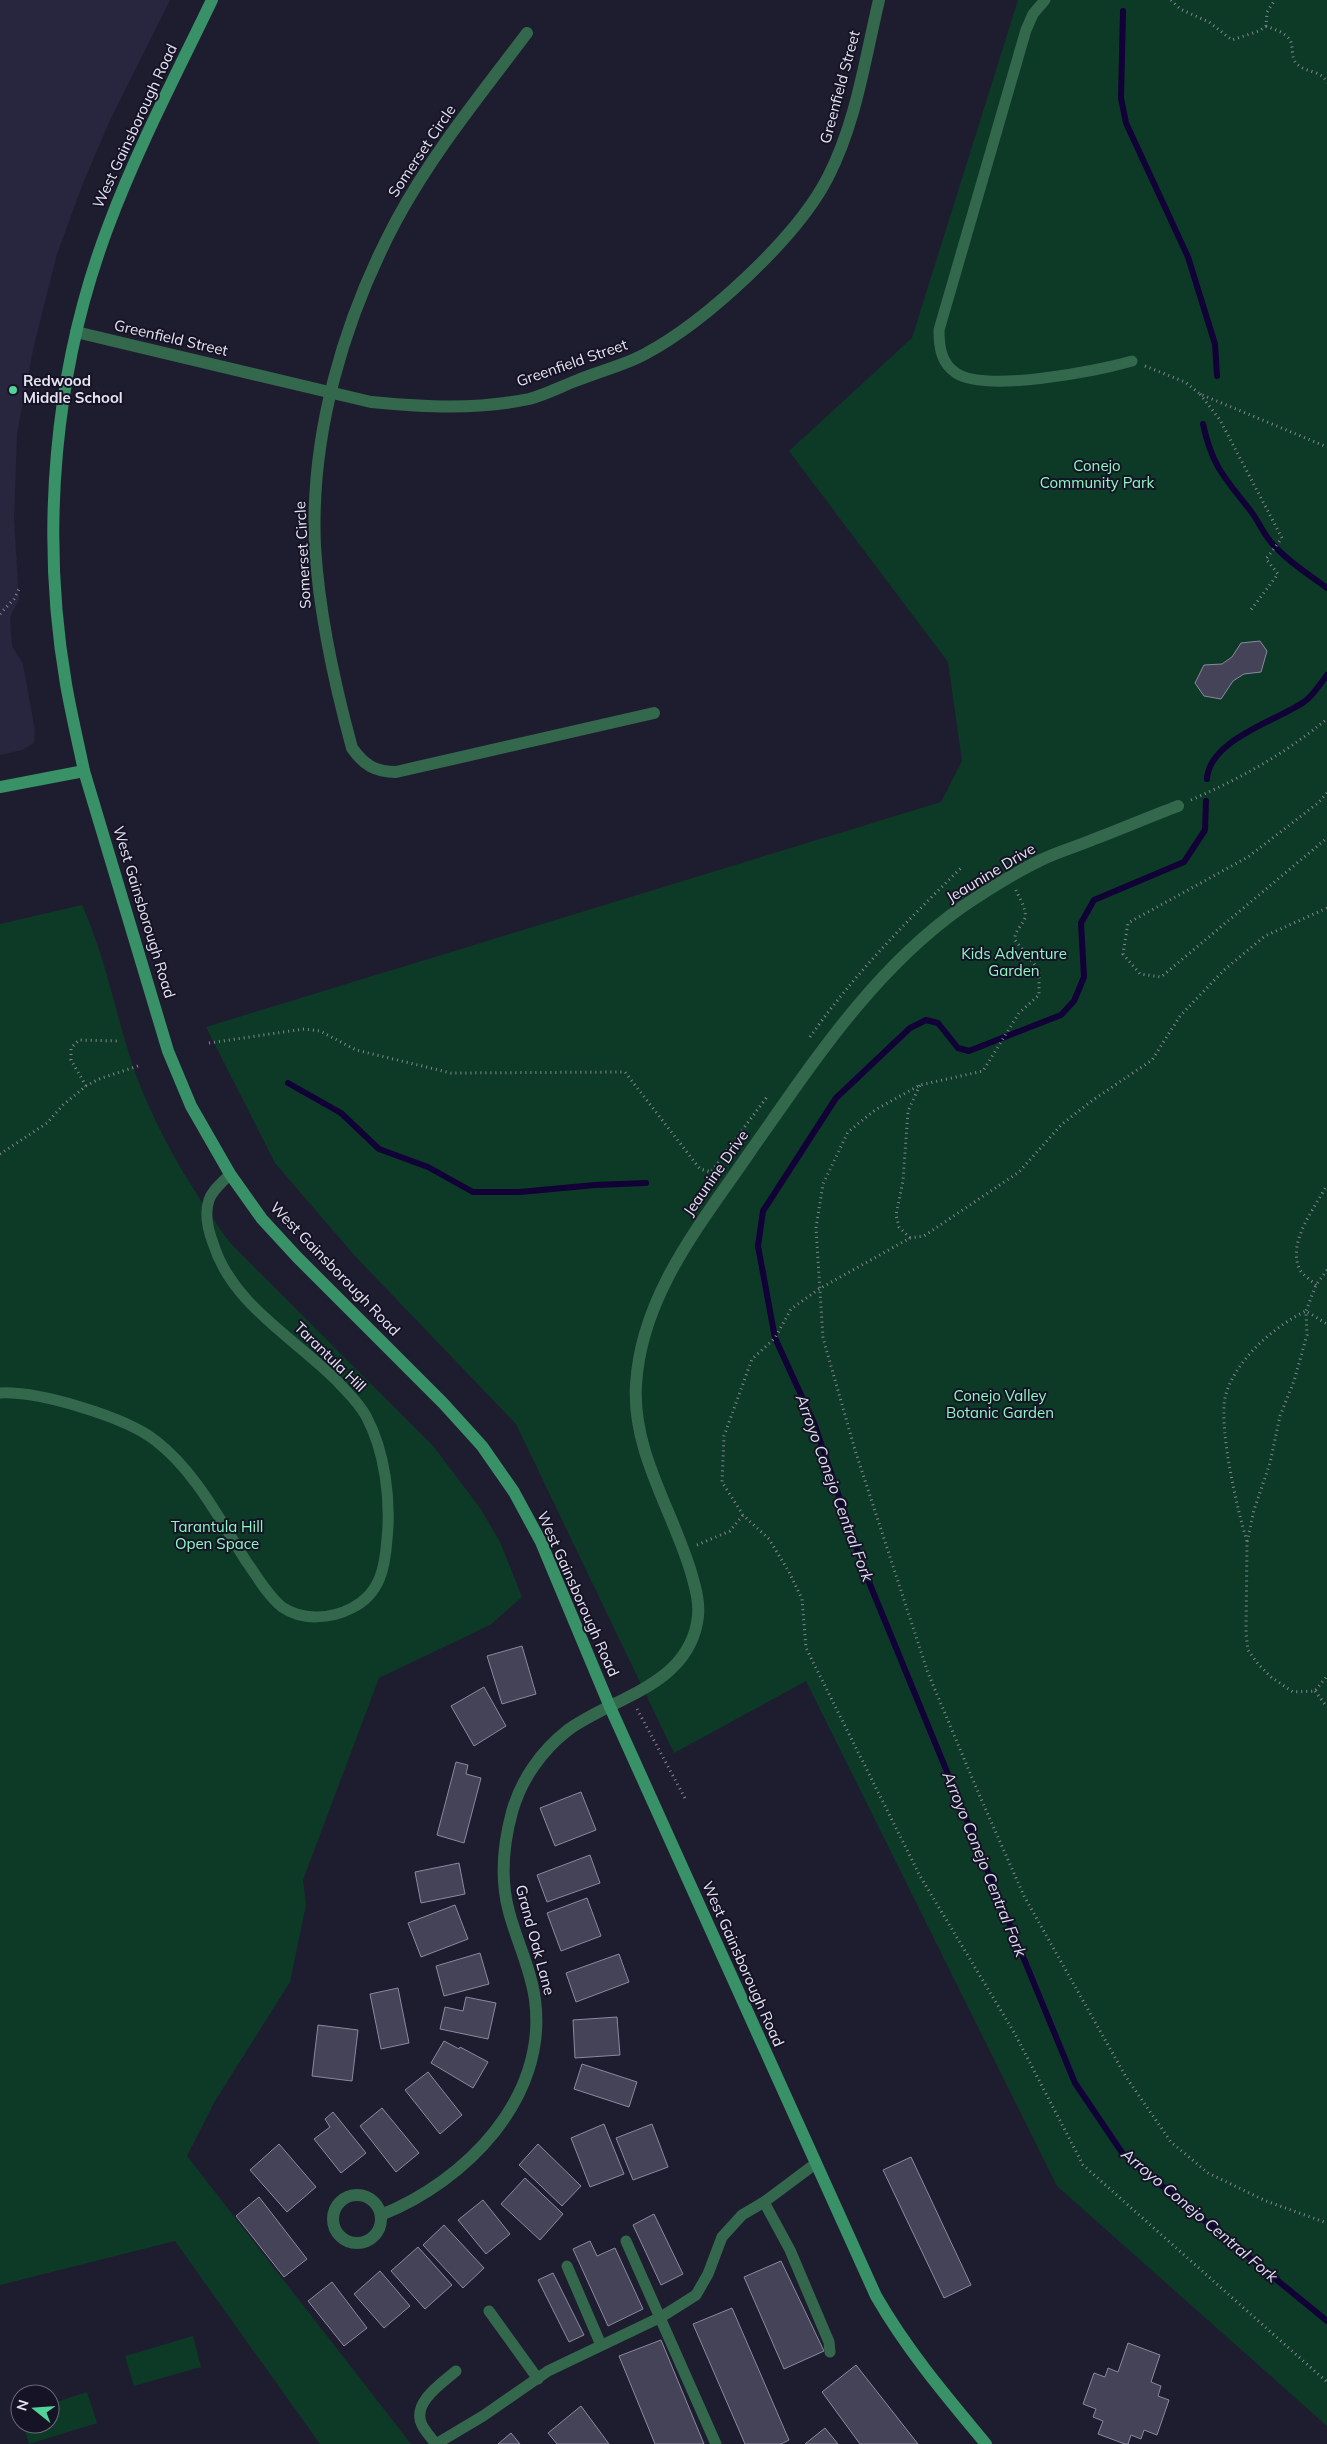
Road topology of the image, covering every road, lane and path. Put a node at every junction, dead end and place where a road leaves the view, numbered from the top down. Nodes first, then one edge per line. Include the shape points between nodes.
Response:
1 (212, 0) edge
2 (879, 0) edge
3 (1045, 0) edge
4 (1171, 0) edge
5 (1275, 0) edge
6 (1266, 26) junction
7 (527, 33) dead end
8 (1327, 83) edge
9 (76, 332) junction
10 (1132, 361) joint
11 (330, 392) junction
12 (1200, 394) junction
13 (1327, 447) edge
14 (20, 587) dead end
15 (1250, 611) dead end
16 (0, 614) edge
17 (654, 713) dead end
18 (1327, 718) edge
19 (84, 771) junction
20 (0, 786) edge
21 (1327, 794) edge
22 (1178, 806) joint
23 (1327, 838) edge
24 (963, 866) dead end
25 (1010, 877) junction
26 (1327, 908) edge
27 (118, 1041) dead end
28 (209, 1043) dead end
29 (805, 1044) dead end
30 (141, 1065) dead end
31 (920, 1085) junction
32 (86, 1086) junction
33 (772, 1089) dead end
34 (0, 1154) edge
35 (230, 1174) junction
36 (1327, 1186) edge
37 (910, 1238) junction
38 (1327, 1270) edge
39 (1316, 1285) junction
40 (819, 1288) junction
41 (1306, 1311) junction
42 (1327, 1324) edge
43 (0, 1393) edge
44 (743, 1515) junction
45 (1247, 1542) junction
46 (684, 1549) junction
47 (1327, 1676) edge
48 (1315, 1691) junction
49 (630, 1696) junction
50 (610, 1707) junction
51 (1327, 1707) edge
52 (686, 1800) dead end
53 (815, 2164) junction
54 (764, 2202) junction
55 (381, 2215) dead end
56 (1327, 2223) edge
57 (626, 2241) dead end
58 (568, 2266) dead end
59 (489, 2311) dead end
60 (661, 2317) junction
61 (601, 2345) junction
62 (830, 2352) dead end
63 (456, 2371) dead end
64 (538, 2379) junction
65 (1327, 2382) edge
66 (716, 2444) edge
67 (986, 2444) edge

1 - 9 street, West Gainsborough Road via 133,164 107,228
2 - 11 street, Greenfield Street via 844,142 819,194 781,242 750,272 661,345 643,355 530,398 465,407 413,406 371,402
3 - 10 lane via 1033,14 1026,30 939,330 939,348 944,361 956,373 975,381 996,382 1099,370
4 - 6 path via 1180,9 1209,22 1232,40
5 - 6 path via 1267,12
6 - 8 path via 1290,40 1294,61 1299,66 1321,74
7 - 11 street, Somerset Circle via 440,148 396,221 363,293 340,353
9 - 11 street, Greenfield Street
9 - 19 street, West Gainsborough Road via 62,408 54,518 58,615 66,683
10 - 12 path via 1185,382
11 - 17 street, Somerset Circle via 316,482 315,546 324,629 342,713 352,748 359,759 376,770 396,772
12 - 13 path
12 - 15 path via 1220,420 1282,538 1266,560 1278,574
14 - 16 path
18 - 22 path via 1303,739 1244,776
19 - 20 street
19 - 35 street, West Gainsborough Road via 168,1051 191,1106
21 - 23 path via 1248,857 1128,923 1123,954 1140,974 1161,977
22 - 25 street, Jeaunine Drive via 1042,859
24 - 29 path via 905,922 842,993
25 - 31 path via 1025,917 1014,935 1015,940 1038,970 1039,994 1019,1013 983,1071
25 - 46 street, Jeaunine Drive via 961,908 934,930 860,1001 836,1030 682,1251 661,1290 641,1350 636,1385 637,1421 645,1454
26 - 37 path via 1265,936 1224,970 1180,1016 1152,1060 1062,1124 1019,1172 924,1236
27 - 32 path via 79,1040 71,1048 70,1060
28 - 33 path via 304,1029 320,1031 356,1050 451,1073 626,1072 700,1169 712,1172
30 - 32 path
31 - 37 path via 908,1112 903,1181 896,1215 899,1227
31 - 40 path via 875,1110 848,1132 823,1184 816,1228
32 - 34 path via 47,1123
35 - 43 lane, Tarantula Hill via 209,1200 207,1214 207,1226 217,1256 229,1280 246,1300 348,1393 366,1415 380,1453 389,1525 386,1556 376,1586 361,1604 341,1614 317,1617 297,1614 282,1606 265,1588 195,1483 156,1440 118,1420 48,1398
35 - 50 street, West Gainsborough Road via 262,1219 297,1257 444,1402 482,1446 514,1492 541,1542
36 - 39 path via 1307,1221 1295,1252 1300,1270
37 - 40 path
38 - 39 path
39 - 41 path
40 - 44 path via 791,1309 775,1338 752,1359 724,1436 722,1482
40 - 56 path via 823,1338 828,1356 855,1450 928,1673 1024,1896 1126,2077 1171,2142 1208,2173 1266,2201
41 - 42 path
41 - 45 path via 1307,1335 1280,1416
41 - 45 path via 1253,1349 1235,1373 1225,1398 1224,1425
44 - 46 path via 730,1531
44 - 65 path via 769,1538 789,1572 802,1599 806,1648 920,1876 1015,2034 1083,2165
45 - 48 path via 1248,1650 1271,1677 1293,1692
46 - 49 street, Jeaunine Drive via 698,1593 698,1621 688,1651 672,1670
47 - 48 path
48 - 51 path
49 - 50 street, Jeaunine Drive
49 - 52 path
50 - 53 street, West Gainsborough Road
50 - 55 street, Grand Oak Lane via 549,1746 530,1771 513,1808 505,1846 503,1880 509,1914 527,1960 536,2003 536,2048 518,2100 486,2144 447,2178 408,2205
53 - 54 lane
53 - 67 street, West Gainsborough Road via 876,2296 898,2334
54 - 60 lane via 742,2215 722,2238 696,2295
54 - 62 lane via 790,2250 829,2342
57 - 60 lane
58 - 61 lane
59 - 64 lane
60 - 61 lane
60 - 66 lane
61 - 64 lane
63 - 64 lane via 421,2405 421,2424 436,2444

